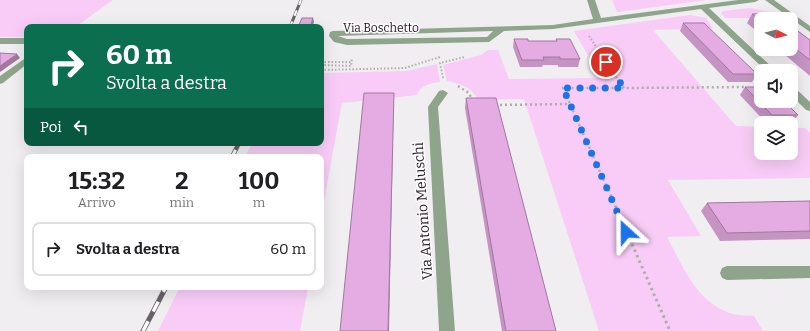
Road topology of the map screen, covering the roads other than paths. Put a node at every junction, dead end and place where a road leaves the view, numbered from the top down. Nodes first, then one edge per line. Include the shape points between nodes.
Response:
1 (591, 0) edge
2 (755, 0) edge
3 (769, 0) edge
4 (703, 7) junction
5 (598, 21) junction
6 (501, 29) junction
7 (810, 30) edge
8 (0, 41) edge
9 (24, 41) edge
10 (24, 62) edge
11 (764, 64) edge
12 (0, 81) edge
13 (444, 88) road end
14 (798, 97) edge
15 (810, 108) edge
16 (810, 272) edge
17 (727, 273) dead end
18 (447, 331) edge

1 - 5 street
2 - 4 street, Via Boschetto
3 - 7 street
4 - 5 street, Via Boschetto
4 - 11 street
5 - 6 street, Via Boschetto
6 - 6 street, Via Boschetto via 334,34 334,39 355,42 489,39
8 - 9 street
10 - 12 street
13 - 18 street, Via Antonio Meluschi via 433,107
14 - 15 street
16 - 17 street

